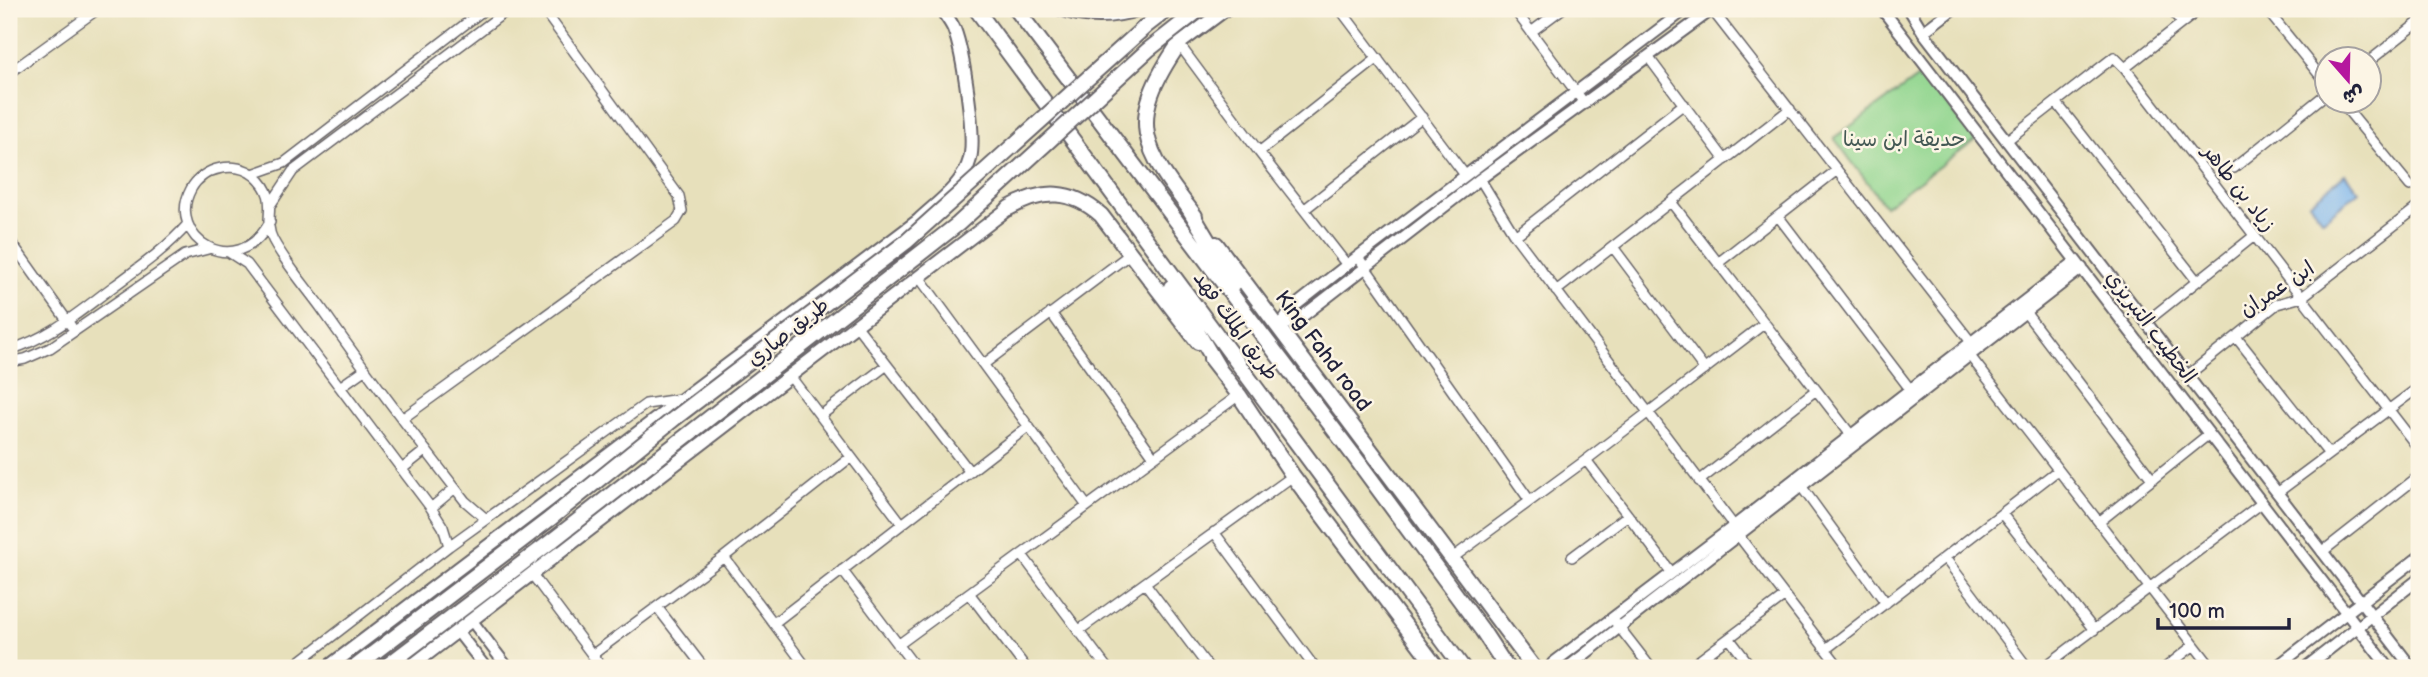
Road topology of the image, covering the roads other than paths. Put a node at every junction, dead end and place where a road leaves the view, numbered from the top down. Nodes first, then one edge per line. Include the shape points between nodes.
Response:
1 (98, 9) edge
2 (485, 9) edge
3 (509, 9) edge
4 (543, 9) edge
5 (942, 9) edge
6 (976, 9) edge
7 (1016, 9) edge
8 (1061, 9) edge
9 (1140, 9) edge
10 (1168, 9) edge
11 (1200, 9) edge
12 (1226, 9) edge
13 (1340, 9) edge
14 (1514, 9) edge
15 (1562, 9) edge
16 (1686, 9) edge
17 (1713, 9) edge
18 (1882, 9) edge
19 (1953, 9) edge
20 (2171, 9) edge
21 (2200, 9) edge
22 (2266, 9) edge
23 (1916, 11) edge
24 (2419, 22) edge
25 (2182, 23) junction
26 (1531, 32) junction
27 (1923, 32) junction
28 (1179, 44) junction
29 (2382, 51) edge
30 (1378, 58) junction
31 (1649, 58) junction
32 (2312, 66) edge
33 (2125, 68) junction
34 (9, 72) edge
35 (385, 84) junction
36 (1576, 91) junction
37 (393, 95) junction
38 (2056, 102) junction
39 (1585, 104) junction
40 (1684, 104) junction
41 (2312, 105) edge
42 (1790, 109) junction
43 (2352, 116) edge
44 (1422, 117) junction
45 (2006, 141) junction
46 (1259, 152) junction
47 (1726, 160) junction
48 (2234, 168) dead end
49 (1837, 170) junction
50 (253, 174) junction
51 (1465, 175) junction
52 (1480, 180) junction
53 (2410, 186) dead end
54 (1671, 202) junction
55 (271, 204) junction
56 (1188, 207) junction
57 (1009, 208) joint
58 (1305, 209) junction
59 (2418, 209) edge
60 (1778, 216) junction
61 (270, 222) junction
62 (188, 224) junction
63 (1138, 228) junction
64 (1515, 236) junction
65 (2254, 236) junction
66 (9, 239) edge
67 (1614, 247) junction
68 (208, 249) junction
69 (230, 253) junction
70 (1130, 254) junction
71 (1358, 257) junction
72 (1718, 263) junction
73 (1347, 265) junction
74 (2079, 265) junction
75 (1365, 269) junction
76 (919, 277) junction
77 (2197, 281) junction
78 (1556, 291) junction
79 (2302, 297) junction
80 (2025, 312) junction
81 (1051, 313) junction
82 (68, 321) junction
83 (2146, 322) junction
84 (1765, 323) junction
85 (856, 325) junction
86 (1280, 327) junction
87 (76, 332) junction
88 (2236, 337) junction
89 (1971, 342) junction
90 (9, 349) edge
91 (1275, 351) junction
92 (1970, 356) junction
93 (9, 362) edge
94 (887, 365) junction
95 (984, 365) junction
96 (1218, 367) junction
97 (364, 370) junction
98 (1705, 370) junction
99 (790, 376) junction
100 (2187, 376) junction
101 (340, 387) junction
102 (2419, 387) edge
103 (1816, 390) junction
104 (1910, 390) junction
105 (1239, 395) junction
106 (682, 398) junction
107 (2389, 409) junction
108 (1648, 413) junction
109 (820, 416) junction
110 (402, 419) junction
111 (1029, 426) junction
112 (2208, 434) junction
113 (1851, 435) junction
114 (2419, 449) edge
115 (426, 450) junction
116 (2329, 454) junction
117 (1354, 456) junction
118 (851, 457) junction
119 (1154, 457) junction
120 (1586, 460) junction
121 (402, 469) junction
122 (2058, 470) junction
123 (970, 472) junction
124 (1293, 475) junction
125 (2419, 477) edge
126 (2152, 479) junction
127 (1699, 481) junction
128 (1801, 486) junction
129 (455, 488) junction
130 (2277, 493) junction
131 (1530, 501) junction
132 (2262, 503) junction
133 (1087, 506) junction
134 (431, 508) junction
135 (2001, 514) junction
136 (1628, 515) junction
137 (486, 519) junction
138 (2099, 522) junction
139 (902, 524) junction
140 (1736, 531) junction
141 (1214, 533) junction
142 (553, 540) junction
143 (449, 546) junction
144 (2322, 552) junction
145 (1022, 555) junction
146 (724, 557) junction
147 (1572, 557) dead end
148 (2419, 557) edge
149 (1945, 558) junction
150 (1451, 559) junction
151 (842, 570) junction
152 (531, 573) junction
153 (1672, 573) junction
154 (2419, 579) edge
155 (1144, 583) junction
156 (2150, 588) junction
157 (969, 593) junction
158 (1785, 596) junction
159 (2361, 602) junction
160 (1886, 603) junction
161 (657, 607) junction
162 (2346, 613) junction
163 (2372, 616) junction
164 (1495, 617) junction
165 (472, 621) junction
166 (1616, 622) junction
167 (774, 623) junction
168 (2357, 627) junction
169 (2094, 630) junction
170 (1078, 631) junction
171 (458, 632) junction
172 (484, 637) junction
173 (1729, 638) junction
174 (898, 645) junction
175 (2194, 645) junction
176 (470, 647) junction
177 (1826, 649) junction
178 (592, 655) junction
179 (291, 668) edge
180 (327, 668) edge
181 (354, 668) edge
182 (384, 668) edge
183 (403, 668) edge
184 (408, 668) edge
185 (486, 668) edge
186 (508, 668) edge
187 (602, 668) edge
188 (704, 668) edge
189 (807, 668) edge
190 (916, 668) edge
191 (1026, 668) edge
192 (1107, 668) edge
193 (1209, 668) edge
194 (1315, 668) edge
195 (1437, 668) edge
196 (1466, 668) edge
197 (1507, 668) edge
198 (1534, 668) edge
199 (1550, 668) edge
200 (1567, 668) edge
201 (1651, 668) edge
202 (1689, 668) edge
203 (1752, 668) edge
204 (1840, 668) edge
205 (2028, 668) edge
206 (2043, 668) edge
207 (2165, 668) edge
208 (2212, 668) edge
209 (2275, 668) edge
210 (2305, 668) edge
211 (2389, 668) edge
212 (2412, 668) edge

1 - 34 street
2 - 35 street
3 - 37 street
4 - 110 street via 678,196 682,211 676,220
5 - 106 main road via 954,29 971,132 970,159 955,188 918,221
6 - 63 main road, طريق الملك فهد
7 - 91 main road, طريق الملك فهد
8 - 9 main road via 1105,16
10 - 181 main road, طريق صاري, bridge via 906,242
11 - 142 main road, طريق صاري, bridge via 1148,50 958,224
12 - 28 main road
13 - 30 street
14 - 26 street
15 - 26 street
16 - 36 street
17 - 31 street
17 - 42 street
18 - 74 street, الخطيب التبريزي
19 - 27 street
20 - 25 street
21 - 25 street
22 - 32 street
23 - 27 street, الخطيب التبريزي
24 - 29 street
25 - 33 street
26 - 36 street
27 - 45 street, الخطيب التبريزي
28 - 46 street
28 - 56 main road, King Fahd road via 1159,73 1146,122 1153,156
30 - 44 street
30 - 46 street
31 - 39 street
31 - 40 street
33 - 38 street via 2114,57
33 - 65 street, زياد بن طاهر
35 - 37 street
35 - 50 street via 284,163
36 - 39 street
36 - 51 street
37 - 55 street via 293,172
38 - 45 street
38 - 77 street
39 - 52 street
40 - 47 street
40 - 64 street
41 - 48 street
42 - 47 street
42 - 49 street
43 - 53 street
44 - 51 street
44 - 58 street
45 - 83 street, الخطيب التبريزي
46 - 58 street
47 - 54 street
49 - 60 street
49 - 89 street
50 - 55 street via 265,187
50 - 62 street via 237,167 219,168 202,176 191,189 186,206
51 - 71 street
52 - 64 street
52 - 75 street
54 - 67 street
54 - 72 street
55 - 61 street
56 - 86 main road, King Fahd road
56 - 91 main road
57 - 70 main road, طريق الملك فهد via 1031,197 1072,197 1101,215
57 - 76 main road
58 - 73 street
59 - 79 street, ابن عمران
60 - 72 street
60 - 104 street
61 - 69 street via 261,238
61 - 97 street via 271,237
62 - 68 street
62 - 82 street via 171,244
63 - 96 main road
63 - 196 main road, طريق الملك فهد
64 - 78 street
65 - 77 street
65 - 79 street, زياد بن طاهر
66 - 82 street
67 - 78 street
67 - 98 street
68 - 69 street
68 - 87 street via 186,255
69 - 101 street via 247,264
70 - 81 street
70 - 96 main road, طريق الملك فهد
71 - 73 street
71 - 75 street
72 - 84 street
73 - 86 street via 1291,309
74 - 80 street
74 - 89 street
74 - 112 street, الخطيب التبريزي
75 - 86 street via 1299,319
75 - 131 street
76 - 85 main road
76 - 95 street
77 - 83 street
78 - 108 street
79 - 88 street, ابن عمران via 2277,304
79 - 107 street, زياد بن طاهر
80 - 92 street
80 - 126 street
81 - 95 street
81 - 119 street
82 - 87 street
82 - 90 street via 38,340
83 - 100 street, الخطيب التبريزي
84 - 98 street
84 - 103 street
85 - 94 street
85 - 99 main road
86 - 150 main road, King Fahd road
87 - 93 street via 50,348
88 - 100 street, ابن عمران
88 - 116 street
89 - 104 street
91 - 117 main road, طريق الملك فهد
92 - 122 street
92 - 128 street
94 - 109 street
94 - 123 street
95 - 111 street
96 - 105 main road, طريق الملك فهد
97 - 101 street
97 - 110 street
98 - 108 street
99 - 109 street
99 - 152 main road
100 - 130 street, الخطيب التبريزي
101 - 121 street
102 - 107 street
103 - 113 street
103 - 127 street
104 - 113 street
105 - 119 street
105 - 124 main road, طريق الملك فهد
106 - 137 street via 646,404
106 - 180 main road
107 - 114 street, زياد بن طاهر
107 - 116 street
108 - 120 street
108 - 127 street
109 - 118 street
110 - 115 street
111 - 123 street
111 - 133 street
112 - 126 street
112 - 132 street, الخطيب التبريزي
113 - 140 street
115 - 121 street
115 - 129 street
116 - 130 street
117 - 164 main road, طريق الملك فهد
117 - 197 main road, طريق الملك فهد
118 - 139 street
118 - 146 street
119 - 133 street
120 - 131 street
120 - 136 street
121 - 134 street
122 - 135 street
122 - 138 street
123 - 139 street
124 - 141 street
124 - 195 main road, طريق الملك فهد
125 - 144 street
126 - 138 street
127 - 140 street
128 - 140 street
128 - 160 street
129 - 134 street
129 - 137 street
130 - 144 street, الخطيب التبريزي
131 - 150 street
132 - 156 street
132 - 162 street, الخطيب التبريزي
133 - 145 street
134 - 143 street
135 - 149 street
135 - 169 street
136 - 147 street
136 - 153 street
137 - 143 street
138 - 156 street
139 - 151 street
140 - 153 street
140 - 158 street
140 - 166 street
141 - 155 street
141 - 194 street
142 - 182 main road, طريق صاري
142 - 183 main road
143 - 179 street
144 - 159 street, الخطيب التبريزي
145 - 157 street
145 - 170 street
146 - 161 street
146 - 167 street
148 - 159 street
149 - 160 street
149 - 205 street
150 - 164 main road, King Fahd road
151 - 167 street
151 - 174 street
152 - 165 main road
152 - 178 street
153 - 166 street
154 - 163 street
155 - 170 street
155 - 193 street
156 - 169 street
156 - 175 street
157 - 174 street
157 - 191 street
158 - 173 street
158 - 177 street
159 - 162 street
159 - 163 street, الخطيب التبريزي
160 - 177 street
161 - 178 street
161 - 188 street
162 - 168 street, الخطيب التبريزي
162 - 209 street
163 - 168 street
163 - 212 street, الخطيب التبريزي
164 - 198 main road, King Fahd road
165 - 171 main road
165 - 172 street
166 - 199 street
166 - 200 street
166 - 201 street
167 - 189 street
168 - 210 street
168 - 211 street, الخطيب التبريزي
169 - 206 street
170 - 192 street
171 - 176 street
171 - 184 main road
172 - 176 street
172 - 186 street
173 - 202 street
173 - 203 street
174 - 190 street
175 - 207 street
175 - 208 street
176 - 185 street
177 - 204 street
178 - 187 street

